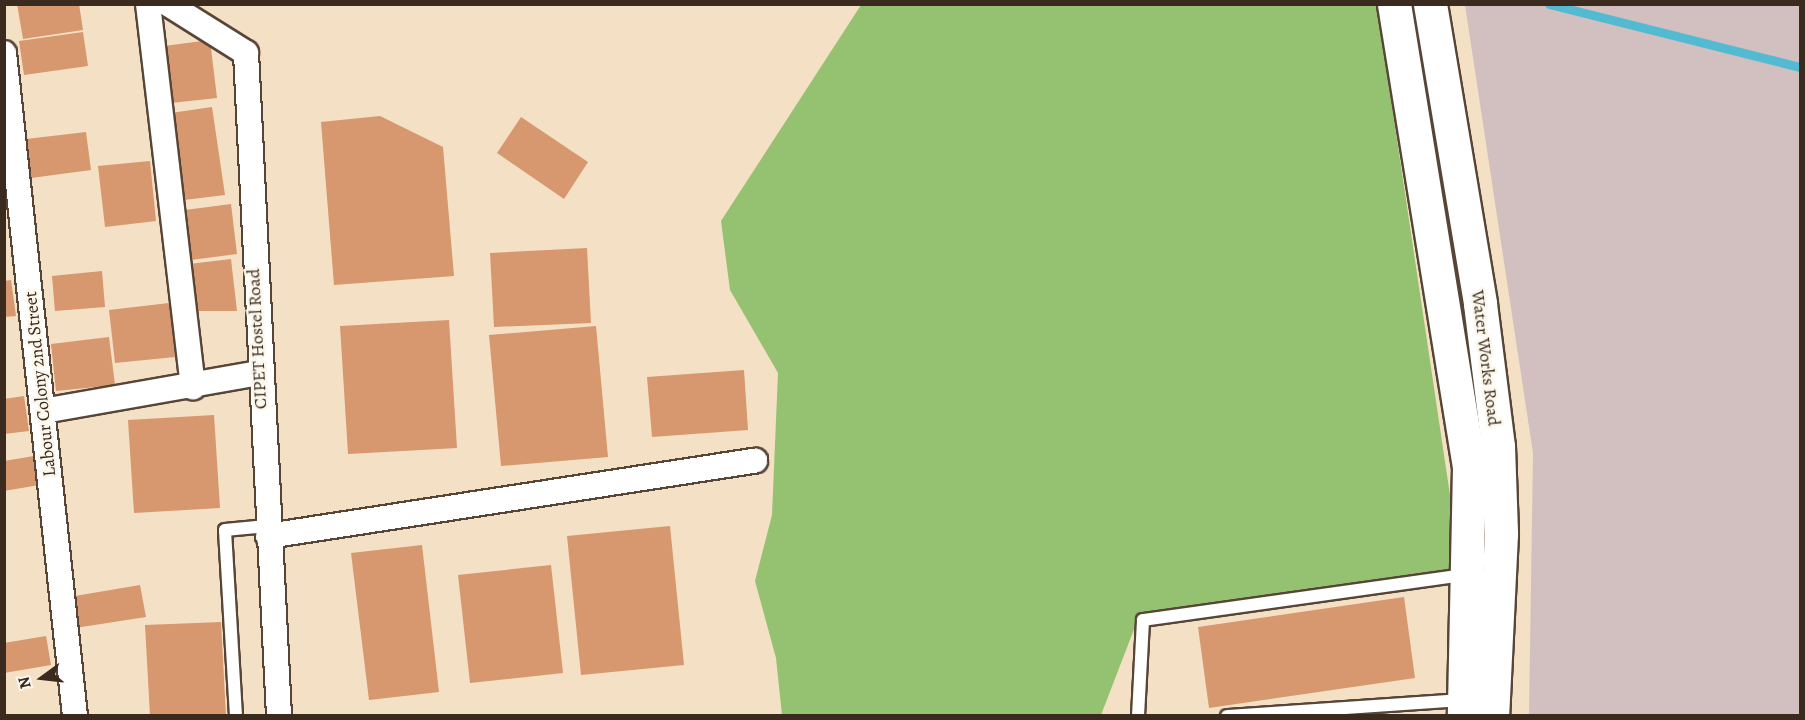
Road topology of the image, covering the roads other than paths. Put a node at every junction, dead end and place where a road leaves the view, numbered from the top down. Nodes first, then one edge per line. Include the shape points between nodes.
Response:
1 (148, 4) edge
2 (168, 4) edge
3 (1394, 4) edge
4 (1430, 4) edge
5 (4, 53) edge
6 (258, 373) junction
7 (193, 387) junction
8 (43, 411) junction
9 (755, 461) dead end
10 (268, 531) junction
11 (1471, 574) junction
12 (1474, 710) edge
13 (75, 716) edge
14 (236, 716) edge
15 (279, 716) edge
16 (1138, 716) edge
17 (1227, 716) edge

1 - 7 street
2 - 6 street, CIPET Hostel Road via 246,53
3 - 11 main road, Water Works Road via 1469,466
4 - 12 main road, Water Works Road via 1480,304 1498,446 1501,534
5 - 8 street, Labour Colony 2nd Street
6 - 7 street
6 - 10 street, CIPET Hostel Road
7 - 8 street
8 - 13 street, Labour Colony 2nd Street
9 - 10 street
10 - 14 lane via 225,530
10 - 15 street, CIPET Hostel Road
11 - 12 main road, Water Works Road
11 - 16 lane via 1143,620
12 - 17 lane

